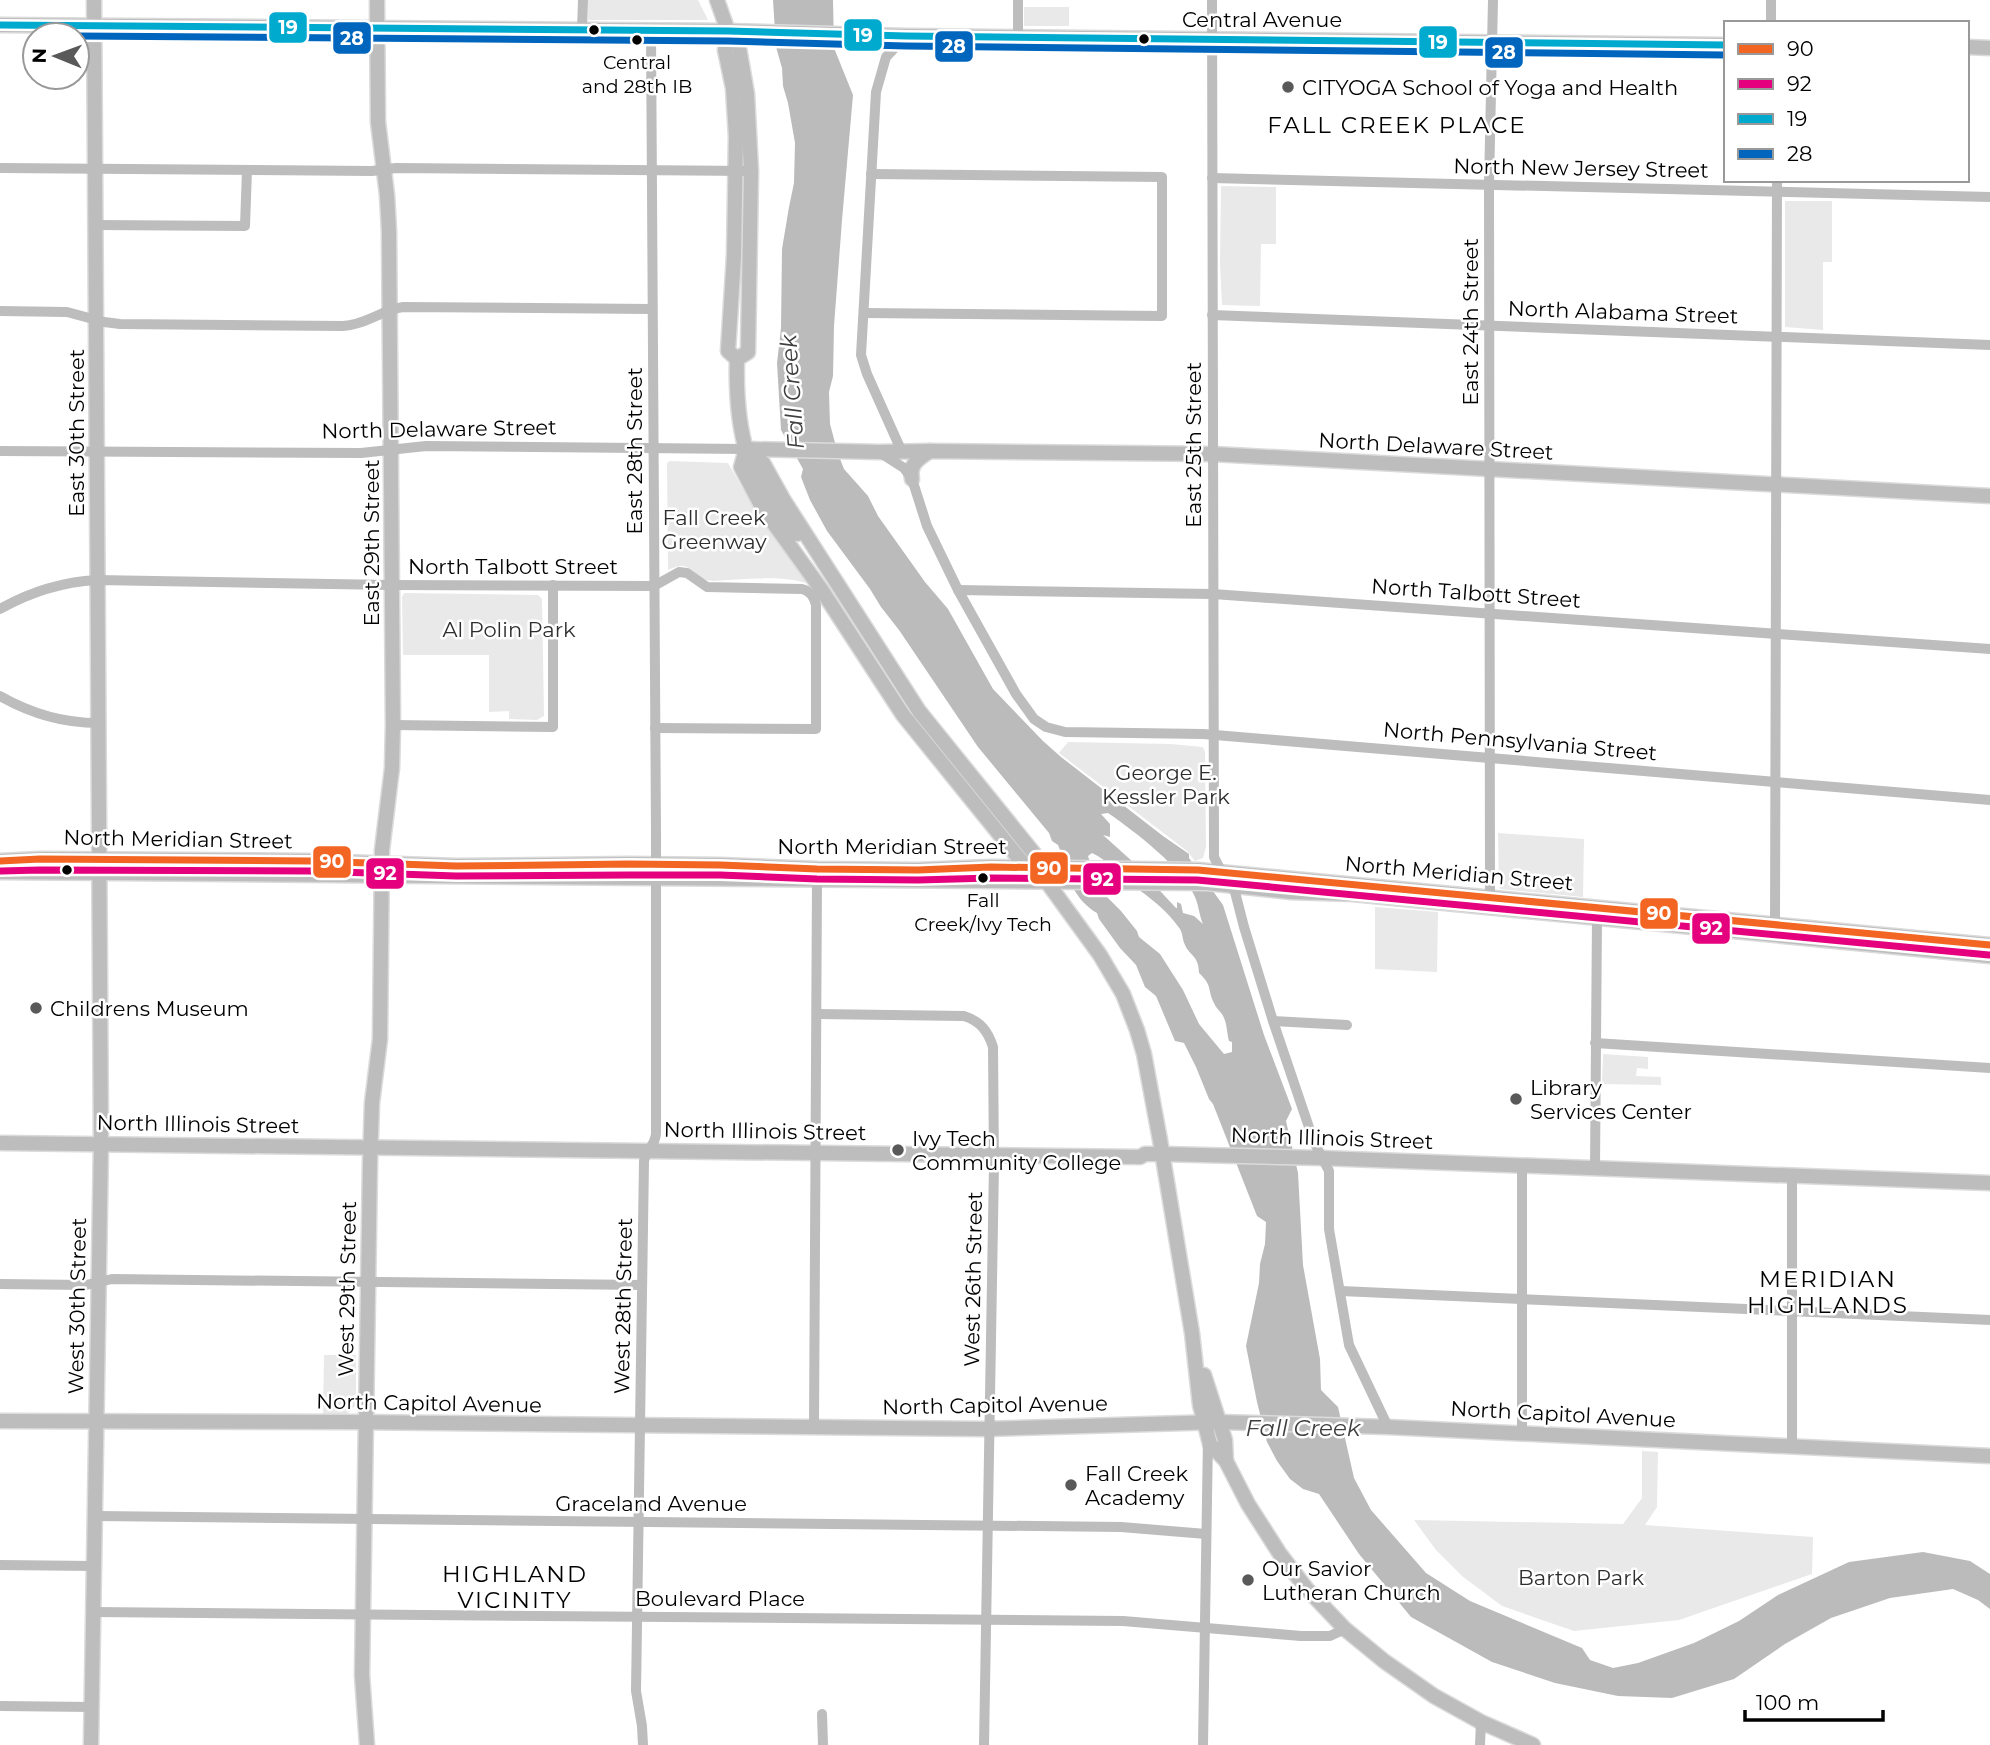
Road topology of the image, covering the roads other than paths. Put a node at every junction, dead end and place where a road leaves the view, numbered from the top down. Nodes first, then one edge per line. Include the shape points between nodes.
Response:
1 (94, 0) edge
2 (377, 0) edge
3 (583, 0) edge
4 (717, 0) edge
5 (1018, 0) edge
6 (1212, 0) edge
7 (1493, 0) edge
8 (1771, 0) edge
9 (1771, 21) edge
10 (0, 25) edge
11 (94, 26) junction
12 (377, 29) junction
13 (582, 30) junction
14 (651, 31) junction
15 (727, 32) junction
16 (872, 34) junction
17 (906, 36) junction
18 (1018, 37) junction
19 (1212, 40) junction
20 (1492, 42) junction
21 (1724, 45) edge
22 (1969, 47) edge
23 (1990, 48) edge
24 (887, 57) junction
25 (0, 167) edge
26 (94, 169) junction
27 (384, 169) junction
28 (247, 170) junction
29 (651, 170) junction
30 (743, 171) junction
31 (871, 174) junction
32 (1212, 178) junction
33 (1489, 185) junction
34 (1777, 186) edge
35 (1990, 197) edge
36 (95, 225) junction
37 (652, 309) junction
38 (390, 310) junction
39 (0, 311) edge
40 (864, 313) junction
41 (1212, 315) junction
42 (97, 320) junction
43 (1489, 326) junction
44 (1777, 337) junction
45 (1990, 345) edge
46 (654, 447) junction
47 (746, 449) junction
48 (391, 450) junction
49 (0, 451) edge
50 (97, 451) junction
51 (930, 451) junction
52 (876, 452) junction
53 (902, 452) junction
54 (1213, 454) junction
55 (1490, 470) junction
56 (912, 479) junction
57 (1776, 485) junction
58 (1990, 496) edge
59 (97, 580) junction
60 (391, 585) junction
61 (553, 585) junction
62 (654, 586) junction
63 (958, 590) junction
64 (1213, 594) junction
65 (0, 609) edge
66 (1490, 614) junction
67 (1776, 634) junction
68 (1990, 649) edge
69 (0, 696) edge
70 (98, 723) junction
71 (393, 725) junction
72 (655, 728) junction
73 (1213, 734) junction
74 (1490, 757) junction
75 (1776, 782) junction
76 (1990, 800) edge
77 (0, 861) edge
78 (98, 867) junction
79 (1026, 867) junction
80 (381, 870) junction
81 (656, 872) junction
82 (0, 873) edge
83 (1050, 873) junction
84 (1222, 873) junction
85 (817, 880) junction
86 (1232, 886) junction
87 (1490, 897) junction
88 (1597, 918) junction
89 (1775, 924) junction
90 (1990, 945) edge
91 (1990, 956) edge
92 (817, 1014) junction
93 (1273, 1021) junction
94 (1347, 1025) dead end
95 (1595, 1044) junction
96 (1990, 1068) edge
97 (0, 1143) edge
98 (101, 1144) junction
99 (370, 1147) junction
100 (650, 1151) junction
101 (817, 1152) junction
102 (1162, 1154) junction
103 (994, 1155) junction
104 (1316, 1158) junction
105 (1522, 1166) junction
106 (1595, 1168) junction
107 (1792, 1175) junction
108 (1990, 1183) edge
109 (99, 1282) junction
110 (368, 1283) junction
111 (0, 1284) edge
112 (642, 1285) junction
113 (1340, 1292) junction
114 (1522, 1299) junction
115 (1791, 1311) junction
116 (1990, 1320) edge
117 (0, 1422) edge
118 (97, 1422) junction
119 (1211, 1422) junction
120 (367, 1423) junction
121 (640, 1427) junction
122 (814, 1427) junction
123 (1388, 1427) junction
124 (990, 1429) junction
125 (1522, 1433) junction
126 (1208, 1438) junction
127 (1792, 1446) junction
128 (1990, 1456) edge
129 (1226, 1461) junction
130 (95, 1516) junction
131 (365, 1519) junction
132 (639, 1522) junction
133 (989, 1525) junction
134 (1206, 1534) junction
135 (0, 1565) edge
136 (94, 1566) junction
137 (93, 1612) junction
138 (364, 1615) junction
139 (638, 1618) junction
140 (986, 1619) junction
141 (1205, 1627) junction
142 (1345, 1629) junction
143 (0, 1706) edge
144 (92, 1707) junction
145 (822, 1714) dead end
146 (1481, 1722) junction
147 (91, 1745) edge
148 (367, 1745) edge
149 (643, 1745) edge
150 (823, 1745) edge
151 (984, 1745) edge
152 (1203, 1745) edge
153 (1480, 1745) edge
154 (1533, 1745) edge

1 - 11 main road, East 30th Street
2 - 12 main road, East 29th Street
3 - 13 street
4 - 15 main road
5 - 18 street
6 - 19 street, East 25th Street
7 - 20 street, East 24th Street
8 - 9 street
10 - 11 main road, Central Avenue
11 - 12 main road, Central Avenue
11 - 26 main road, East 30th Street
12 - 13 main road, Central Avenue
12 - 27 main road, East 29th Street
13 - 14 main road, Central Avenue
14 - 15 main road, Central Avenue
14 - 29 street, East 28th Street
15 - 16 main road, Central Avenue
15 - 30 main road via 725,50
16 - 17 main road, Central Avenue
16 - 24 street
17 - 18 main road, Central Avenue
17 - 24 street
18 - 19 main road, Central Avenue
19 - 20 main road, Central Avenue
19 - 32 street, East 25th Street
20 - 21 main road, Central Avenue
20 - 33 street, East 24th Street
22 - 23 main road
24 - 31 street via 876,92
25 - 26 street
26 - 28 street
26 - 36 main road, East 30th Street
27 - 28 street
27 - 29 street
27 - 38 main road, East 29th Street
28 - 36 street via 245,226
29 - 30 street
29 - 37 street, East 28th Street
30 - 47 main road via 728,351 737,359 737,404
31 - 40 street
31 - 40 street via 1162,177 1162,316
32 - 33 street, North New Jersey Street
32 - 41 street, East 25th Street
33 - 34 street, North New Jersey Street
33 - 43 street, East 24th Street
34 - 35 street, North New Jersey Street
34 - 44 street
36 - 42 main road, East 30th Street
37 - 38 street
37 - 46 street, East 28th Street
38 - 42 street via 343,326
38 - 48 main road, East 29th Street
39 - 42 street via 67,312
40 - 53 street via 862,361
41 - 43 street, North Alabama Street
41 - 54 street, East 25th Street
42 - 50 main road, East 30th Street
43 - 44 street, North Alabama Street
43 - 55 street, East 24th Street
44 - 45 street, North Alabama Street
44 - 57 street
46 - 47 street, North Delaware Street
46 - 48 street, North Delaware Street via 426,446
46 - 62 street, East 28th Street
47 - 52 main road, North Delaware Street
47 - 79 main road via 741,467 762,507 903,715
47 - 83 main road via 763,463 914,704
48 - 50 street, North Delaware Street
48 - 60 main road, East 29th Street
49 - 50 street, North Delaware Street
50 - 59 main road, East 30th Street
51 - 53 main road, North Delaware Street
51 - 54 main road, North Delaware Street
51 - 56 main road via 912,466
52 - 53 main road, North Delaware Street
52 - 56 street via 904,468
54 - 55 main road, North Delaware Street
54 - 64 street, East 25th Street
55 - 57 main road, North Delaware Street
55 - 66 street, East 24th Street
56 - 63 street via 927,527
57 - 58 main road, North Delaware Street
57 - 67 street
59 - 60 street, North Talbott Street
59 - 65 street, North Talbott Street via 50,587
59 - 70 main road, East 30th Street
60 - 61 street, North Talbott Street
60 - 71 main road, East 29th Street
61 - 62 street, North Talbott Street
61 - 71 street via 553,727
62 - 72 street, East 28th Street
62 - 72 street, North Talbott Street via 683,572 707,587 802,589 812,595 816,605 816,729
63 - 64 street, North Talbott Street
63 - 73 street, North Pennsylvania Street via 1016,694 1030,715 1046,727 1065,732
64 - 66 street, North Talbott Street
64 - 73 street, East 25th Street
66 - 67 street, North Talbott Street
66 - 74 street, East 24th Street
67 - 68 street, North Talbott Street
67 - 75 street
69 - 70 street via 49,717
70 - 78 main road, East 30th Street
71 - 80 main road, East 29th Street
72 - 81 street, East 28th Street
73 - 74 street, North Pennsylvania Street
73 - 84 street, East 25th Street via 1214,857
74 - 75 street, North Pennsylvania Street
74 - 87 street, East 24th Street
75 - 76 street, North Pennsylvania Street
75 - 89 street
77 - 78 main road, North Meridian Street via 40,859
78 - 80 main road, North Meridian Street
78 - 82 main road, North Meridian Street
78 - 98 main road, West 30th Street
79 - 81 main road, North Meridian Street
79 - 83 main road
80 - 81 main road, North Meridian Street
80 - 99 main road, West 29th Street via 380,1039
81 - 85 main road, North Meridian Street
81 - 100 street, West 28th Street via 656,1134
83 - 84 main road, North Meridian Street
83 - 85 main road, North Meridian Street
83 - 86 main road, North Meridian Street via 1068,882
83 - 102 main road via 1122,994 1144,1054
84 - 86 street, East 25th Street
84 - 87 main road, North Meridian Street
85 - 92 street
86 - 88 main road, North Meridian Street
86 - 93 street
87 - 89 main road, North Meridian Street
88 - 91 main road, North Meridian Street
88 - 95 street
89 - 90 main road, North Meridian Street
92 - 101 street
92 - 103 street, West 26th Street via 953,1015 980,1024 995,1054
93 - 94 street
93 - 104 street
95 - 96 street
95 - 106 street
97 - 98 main road, North Illinois Street
98 - 99 main road, North Illinois Street
98 - 109 main road, West 30th Street
99 - 100 main road, North Illinois Street
99 - 110 main road, West 29th Street
100 - 101 main road, North Illinois Street
100 - 112 street, West 28th Street via 644,1161
101 - 103 main road, North Illinois Street
101 - 122 street
102 - 103 main road, North Illinois Street
102 - 104 main road, North Illinois Street
102 - 119 main road
103 - 124 street, West 26th Street
104 - 105 main road, North Illinois Street
104 - 113 street via 1329,1171 1329,1229
105 - 106 main road, North Illinois Street
105 - 114 street
106 - 107 main road, North Illinois Street
107 - 108 main road, North Illinois Street
107 - 115 street
109 - 110 street
109 - 111 street
109 - 118 main road, West 30th Street
110 - 112 street
110 - 120 main road, West 29th Street
112 - 121 street, West 28th Street
113 - 114 street
113 - 123 street via 1349,1345
114 - 115 street
114 - 125 street
115 - 116 street
115 - 127 street
117 - 118 main road, North Capitol Avenue
118 - 120 main road, North Capitol Avenue
118 - 130 main road, West 30th Street
119 - 123 main road, North Capitol Avenue
119 - 124 main road, North Capitol Avenue
119 - 126 main road
119 - 129 main road via 1225,1440
120 - 121 main road, North Capitol Avenue
120 - 131 main road, West 29th Street
121 - 122 main road, North Capitol Avenue
121 - 132 street, West 28th Street
122 - 124 main road, North Capitol Avenue
123 - 125 main road, North Capitol Avenue
124 - 133 street, West 26th Street
125 - 127 main road, North Capitol Avenue
126 - 129 main road
126 - 134 street
127 - 128 main road, North Capitol Avenue
129 - 142 main road via 1280,1554
130 - 131 street, Graceland Avenue
130 - 136 main road, West 30th Street
131 - 132 street, Graceland Avenue
131 - 138 main road, West 29th Street
132 - 133 street, Graceland Avenue
132 - 139 street, West 28th Street
133 - 134 street, Graceland Avenue
133 - 140 street, West 26th Street
134 - 141 street
135 - 136 street
136 - 137 main road, West 30th Street
137 - 138 street, Boulevard Place
137 - 144 main road, West 30th Street
138 - 139 street, Boulevard Place
138 - 148 main road, West 29th Street
139 - 140 street, Boulevard Place
139 - 149 street, West 28th Street via 636,1691
140 - 141 street, Boulevard Place
140 - 151 street, West 26th Street
141 - 142 street, Boulevard Place via 1301,1636 1330,1636
141 - 152 street
142 - 146 main road via 1415,1683
143 - 144 street
144 - 147 main road, West 30th Street
145 - 150 street
146 - 153 street
146 - 154 main road

